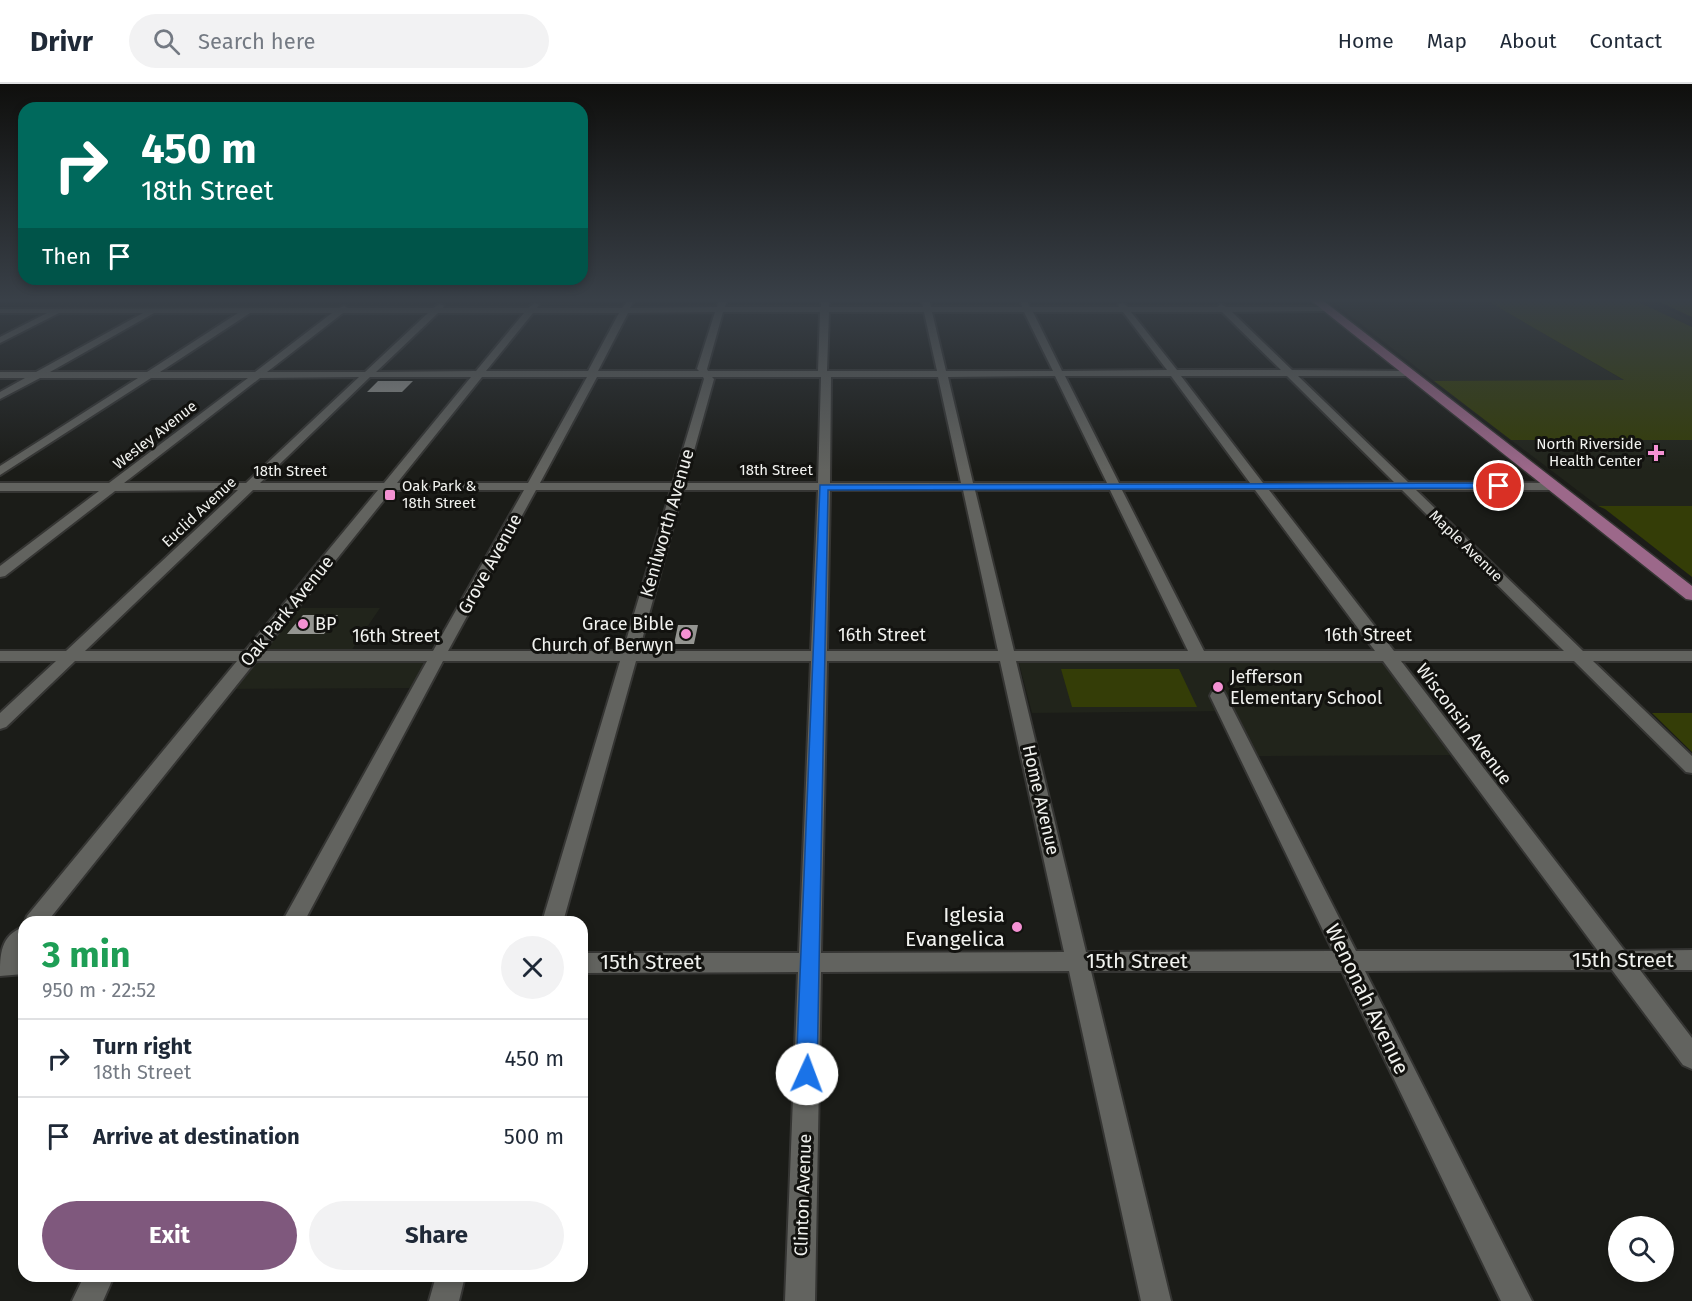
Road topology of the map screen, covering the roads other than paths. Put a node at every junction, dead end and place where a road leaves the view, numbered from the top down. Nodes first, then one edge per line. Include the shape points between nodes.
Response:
1 (73, 356) edge
2 (178, 356) edge
3 (283, 356) edge
4 (387, 356) edge
5 (493, 356) edge
6 (602, 356) edge
7 (706, 356) edge
8 (823, 356) edge
9 (938, 356) edge
10 (1050, 356) edge
11 (1160, 356) edge
12 (1272, 356) edge
13 (1386, 356) edge
14 (1408, 373) junction
15 (368, 374) junction
16 (478, 374) junction
17 (593, 374) junction
18 (706, 374) junction
19 (824, 374) junction
20 (942, 374) junction
21 (1059, 374) junction
22 (1174, 374) junction
23 (1290, 374) junction
24 (0, 375) edge
25 (38, 375) junction
26 (148, 375) junction
27 (258, 375) junction
28 (0, 396) edge
29 (0, 471) edge
30 (1115, 486) junction
31 (1260, 486) junction
32 (1406, 486) junction
33 (1553, 486) junction
34 (249, 487) junction
35 (387, 487) junction
36 (533, 487) junction
37 (678, 487) junction
38 (824, 487) junction
39 (968, 487) junction
40 (0, 488) edge
41 (111, 488) junction
42 (0, 573) edge
43 (1692, 595) edge
44 (1198, 654) junction
45 (1387, 654) junction
46 (630, 655) junction
47 (819, 655) junction
48 (1007, 655) junction
49 (1578, 655) junction
50 (0, 656) edge
51 (71, 656) junction
52 (251, 656) junction
53 (439, 656) junction
54 (1692, 656) edge
55 (1218, 696) dead end
56 (0, 723) edge
57 (1692, 767) edge
58 (40, 916) edge
59 (296, 916) edge
60 (555, 916) edge
61 (18, 943) edge
62 (1348, 960) junction
63 (1618, 960) junction
64 (1692, 960) edge
65 (1078, 961) junction
66 (810, 962) junction
67 (588, 963) edge
68 (18, 964) edge
69 (0, 965) edge
70 (1692, 1057) edge
71 (97, 1282) edge
72 (449, 1282) edge
73 (87, 1301) edge
74 (444, 1301) edge
75 (800, 1301) edge
76 (1156, 1301) edge
77 (1516, 1301) edge

1 - 25 street
2 - 26 street
3 - 27 street, Wesley Avenue
4 - 15 street, Euclid Avenue
5 - 16 street, Oak Park Avenue
6 - 17 street, Grove Avenue
7 - 18 street, Kenilworth Avenue via 702,369
8 - 19 street, Clinton Avenue
9 - 20 street, Home Avenue
10 - 21 street
11 - 22 street, Wisconsin Avenue
12 - 23 street, Maple Avenue
13 - 14 main road
14 - 23 street
14 - 33 main road
15 - 16 street
15 - 27 street
15 - 34 street, Euclid Avenue
16 - 17 street
16 - 35 street, Oak Park Avenue
17 - 18 street
17 - 36 street, Grove Avenue
18 - 19 street
18 - 37 street, Kenilworth Avenue via 709,379
19 - 20 street
19 - 38 street, Clinton Avenue
20 - 21 street
20 - 39 street, Home Avenue
21 - 22 street
21 - 30 street
22 - 23 street
22 - 31 street, Wisconsin Avenue
23 - 32 street, Maple Avenue
24 - 25 street
25 - 26 street
25 - 28 street
26 - 27 street
26 - 29 street
27 - 41 street, Wesley Avenue
30 - 31 street, 18th Street
30 - 39 street, 18th Street
30 - 44 street
31 - 32 street, 18th Street
31 - 45 street, Wisconsin Avenue
32 - 33 street, 18th Street
32 - 49 street, Maple Avenue
33 - 43 main road
34 - 35 street, 18th Street
34 - 41 street, 18th Street
34 - 51 street, Euclid Avenue
35 - 36 street, 18th Street
35 - 52 street, Oak Park Avenue
36 - 37 street, 18th Street
36 - 53 street, Grove Avenue
37 - 38 street, 18th Street
37 - 46 street, Kenilworth Avenue
38 - 39 street, 18th Street
38 - 47 street, Clinton Avenue
39 - 48 street, Home Avenue
40 - 41 street, 18th Street
41 - 42 street, Wesley Avenue
44 - 45 street, 16th Street
44 - 48 street, 16th Street
45 - 49 street, 16th Street
45 - 63 street, Wisconsin Avenue
46 - 47 street, 16th Street
46 - 53 street, 16th Street
46 - 60 street, Kenilworth Avenue
47 - 48 street, 16th Street
47 - 66 street, Clinton Avenue
48 - 65 street, Home Avenue
49 - 54 street, 16th Street
49 - 57 street, Maple Avenue
50 - 51 street, 16th Street
51 - 52 street, 16th Street
51 - 56 street, Euclid Avenue
52 - 53 street, 16th Street
52 - 58 street, Oak Park Avenue
53 - 59 street, Grove Avenue
55 - 62 street, Wenonah Avenue
61 - 69 street
62 - 63 street, 15th Street
62 - 65 street, 15th Street
62 - 77 street, Wenonah Avenue
63 - 64 street, 15th Street
63 - 70 street, Wisconsin Avenue
65 - 66 street, 15th Street
65 - 76 street, Home Avenue
66 - 67 street, 15th Street
66 - 75 street, Clinton Avenue
68 - 69 street
71 - 73 street
72 - 74 street

